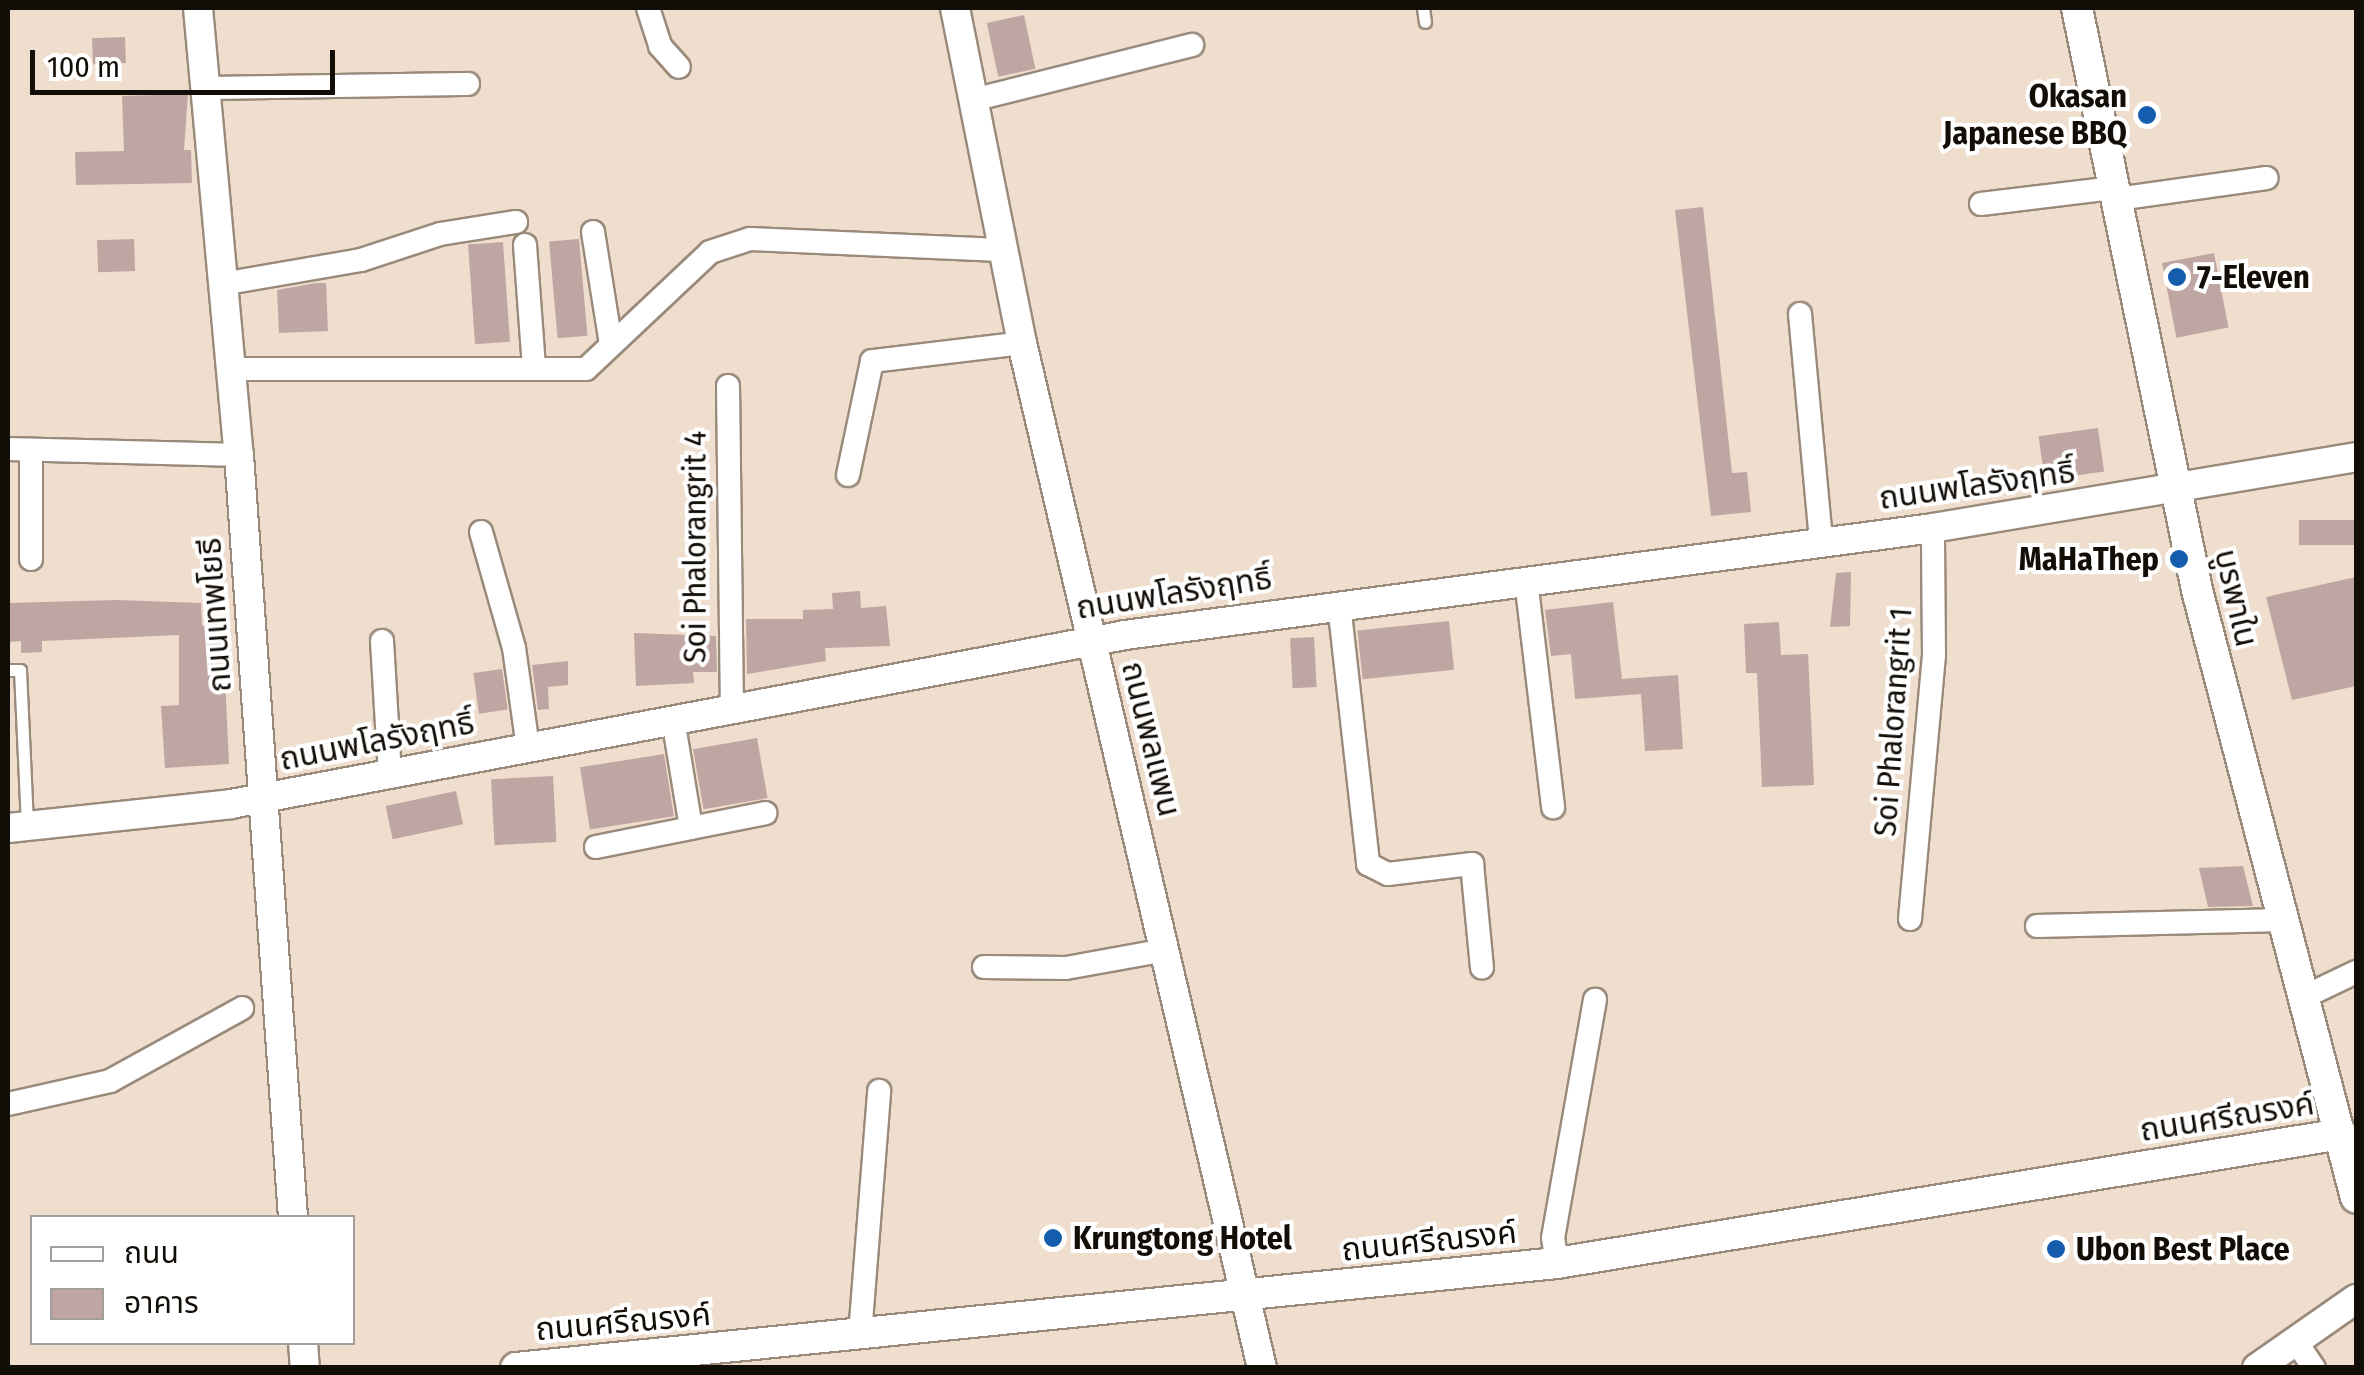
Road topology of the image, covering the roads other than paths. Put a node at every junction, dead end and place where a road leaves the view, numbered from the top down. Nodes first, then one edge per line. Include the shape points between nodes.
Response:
1 (198, 8) edge
2 (648, 8) edge
3 (955, 8) edge
4 (1422, 8) edge
5 (2077, 8) edge
6 (1425, 22) dead end
7 (1192, 46) dead end
8 (679, 67) dead end
9 (468, 84) dead end
10 (204, 88) junction
11 (973, 100) junction
12 (2267, 178) dead end
13 (2115, 194) junction
14 (1982, 204) dead end
15 (516, 222) dead end
16 (592, 232) dead end
17 (525, 245) dead end
18 (1001, 250) junction
19 (222, 284) junction
20 (1800, 314) dead end
21 (1022, 343) junction
22 (611, 345) junction
23 (230, 369) junction
24 (534, 369) junction
25 (728, 386) dead end
26 (19, 450) edge
27 (239, 455) junction
28 (2356, 456) edge
29 (848, 474) dead end
30 (2176, 490) junction
31 (1933, 528) junction
32 (482, 532) dead end
33 (1821, 542) junction
34 (31, 559) dead end
35 (1526, 580) junction
36 (1339, 604) junction
37 (1091, 640) junction
38 (382, 641) dead end
39 (8, 670) edge
40 (732, 708) junction
41 (673, 719) junction
42 (528, 748) junction
43 (390, 774) junction
44 (263, 798) junction
45 (1553, 806) dead end
46 (766, 813) dead end
47 (17, 827) edge
48 (691, 828) junction
49 (596, 847) dead end
50 (1910, 919) dead end
51 (2283, 920) junction
52 (2037, 926) dead end
53 (1166, 950) junction
54 (984, 967) dead end
55 (1482, 968) dead end
56 (2356, 972) edge
57 (2306, 996) junction
58 (1595, 1000) dead end
59 (242, 1008) dead end
60 (879, 1090) dead end
61 (8, 1104) edge
62 (2341, 1134) junction
63 (2356, 1198) edge
64 (293, 1215) edge
65 (1557, 1264) junction
66 (1243, 1294) junction
67 (2356, 1299) edge
68 (860, 1335) junction
69 (2295, 1340) junction
70 (516, 1368) edge
71 (1262, 1368) edge
72 (2258, 1368) edge
73 (2314, 1368) edge

1 - 10 street, ถนนเทพโยธี
2 - 8 street via 660,46
3 - 11 street, ถนนพลแพน
4 - 6 lane
5 - 13 main road, บูรพาใน
7 - 11 street
9 - 10 street
10 - 19 street, ถนนเทพโยธี
11 - 18 street, ถนนพลแพน
12 - 13 street
13 - 14 street
13 - 30 main road, บูรพาใน
15 - 19 street via 440,234 361,260
16 - 22 street
17 - 24 street
18 - 21 street, ถนนพลแพน
18 - 22 street via 750,240 710,252
19 - 23 street, ถนนเทพโยธี
20 - 33 street
21 - 29 street via 872,361
21 - 37 street, ถนนพลแพน
22 - 24 street via 586,369
23 - 24 street
23 - 27 street, ถนนเทพโยธี
25 - 40 street, Soi Phalorangrit 4
26 - 27 street
26 - 34 street
27 - 44 street, ถนนเทพโยธี
28 - 30 street, ถนนพโลรังฤทธิ์
30 - 31 street, ถนนพโลรังฤทธิ์
30 - 51 main road, บูรพาใน
31 - 33 street, ถนนพโลรังฤทธิ์
31 - 50 street, Soi Phalorangrit 1 via 1934,655
32 - 42 street via 514,648
33 - 35 street, ถนนพโลรังฤทธิ์
35 - 36 street, ถนนพโลรังฤทธิ์
35 - 45 street
36 - 37 street, ถนนพโลรังฤทธิ์
36 - 55 street via 1368,864 1388,874 1472,864
37 - 40 street, ถนนพโลรังฤทธิ์
37 - 53 street, ถนนพลแพน
38 - 43 street
39 - 47 lane via 20,670
40 - 41 street, ถนนพโลรังฤทธิ์
41 - 42 street, ถนนพโลรังฤทธิ์
41 - 48 street
42 - 43 street, ถนนพโลรังฤทธิ์
43 - 44 street, ถนนพโลรังฤทธิ์
44 - 47 street, ถนนพโลรังฤทธิ์
44 - 64 street, ถนนเทพโยธี
46 - 48 street
48 - 49 street
51 - 52 street
51 - 57 main road, บูรพาใน
53 - 54 street via 1066,968
53 - 66 street, ถนนพลแพน
56 - 57 street
57 - 62 main road, บูรพาใน
58 - 65 street via 1553,1238
59 - 61 street via 110,1081
60 - 68 street
62 - 63 main road, บูรพาใน
62 - 65 main road, ถนนศรีณรงค์
65 - 66 main road, ถนนศรีณรงค์
66 - 68 main road, ถนนศรีณรงค์
66 - 71 street, ถนนพลแพน
67 - 69 street
68 - 70 main road, ถนนศรีณรงค์
69 - 72 street
69 - 73 street

